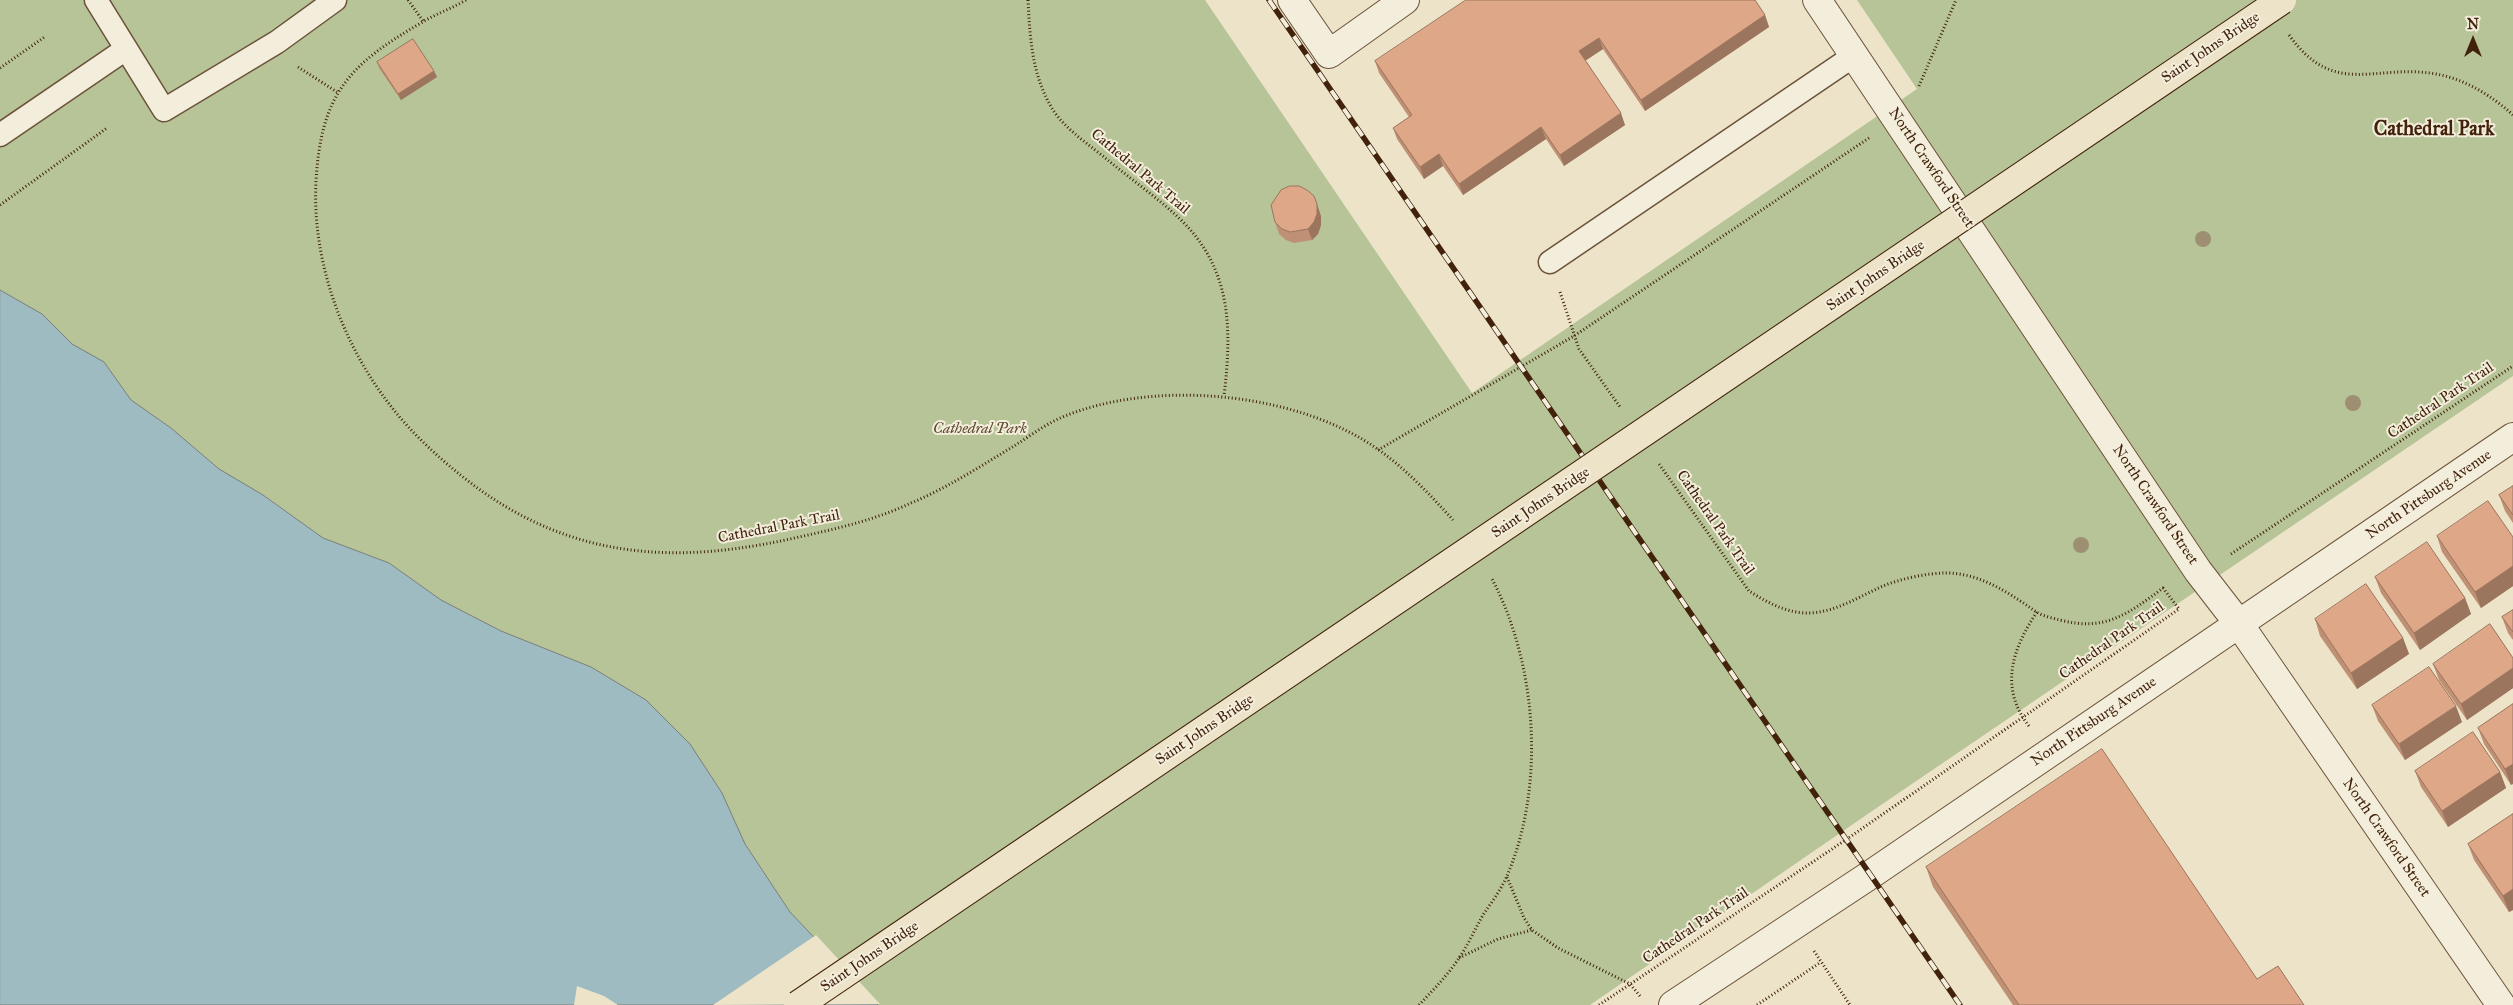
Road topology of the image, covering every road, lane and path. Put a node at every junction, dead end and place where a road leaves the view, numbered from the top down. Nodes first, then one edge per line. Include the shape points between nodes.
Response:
1 (96, 0) edge
2 (335, 0) edge
3 (408, 0) edge
4 (466, 0) edge
5 (1028, 0) edge
6 (1292, 0) edge
7 (1405, 0) edge
8 (1817, 0) edge
9 (1956, 0) edge
10 (2282, 0) edge
11 (423, 22) junction
12 (2284, 28) dead end
13 (46, 36) dead end
14 (277, 42) junction
15 (126, 49) junction
16 (1855, 55) junction
17 (0, 68) edge
18 (1920, 86) dead end
19 (337, 92) junction
20 (2513, 115) edge
21 (107, 128) dead end
22 (0, 135) edge
23 (1871, 137) dead end
24 (0, 205) edge
25 (1550, 262) joint
26 (1574, 336) junction
27 (2513, 366) edge
28 (1224, 396) junction
29 (1621, 409) dead end
30 (2513, 437) edge
31 (1378, 450) junction
32 (1654, 456) dead end
33 (1457, 526) dead end
34 (2231, 554) dead end
35 (1489, 572) dead end
36 (2037, 612) junction
37 (2239, 624) junction
38 (2022, 717) junction
39 (2049, 753) junction
40 (1507, 876) junction
41 (1797, 923) junction
42 (1532, 930) junction
43 (1459, 958) junction
44 (1821, 962) junction
45 (1630, 984) junction
46 (1643, 1000) dead end
47 (2501, 1001) edge
48 (798, 1005) edge
49 (1420, 1005) edge
50 (1599, 1005) edge
51 (1673, 1005) edge
52 (1757, 1005) edge
53 (1850, 1005) edge

1 - 15 lane
2 - 14 lane
3 - 11 path
4 - 11 path, Cathedral Park Trail
5 - 28 path, Cathedral Park Trail via 1034,64 1054,112 1180,220 1204,249 1216,272 1223,289 1229,328
6 - 7 street via 1329,54
8 - 16 street, North Crawford Street
9 - 18 path
10 - 48 main road, Saint Johns Bridge, bridge
11 - 19 path, Cathedral Park Trail via 364,61
12 - 20 path via 2299,49 2319,66 2333,72 2437,74 2475,88
13 - 17 path
14 - 15 lane via 164,110
14 - 19 path via 297,66
15 - 22 lane
16 - 25 lane
16 - 37 street, North Crawford Street via 2193,563
19 - 28 path, Cathedral Park Trail via 321,138 316,178 316,224 329,283 364,365 391,407 461,478 510,510 582,541 612,548 678,554 762,545 823,532 910,504 1066,416 1121,402 1180,396
21 - 24 path
23 - 26 path
25 - 26 path
26 - 29 path via 1579,349
26 - 31 path
27 - 34 path, Cathedral Park Trail
28 - 31 path, Cathedral Park Trail via 1316,418 1351,433
30 - 37 street, North Pittsburg Avenue
31 - 33 path, Cathedral Park Trail via 1411,475
32 - 36 path, Cathedral Park Trail via 1749,591 1766,602 1803,613 1818,612 1838,607 1885,586 1946,573 1988,582
35 - 40 path via 1504,600 1517,641 1530,709 1526,805
36 - 38 path via 2020,642 2012,673 2014,700
36 - 38 path, Cathedral Park Trail via 2074,623 2092,625 2108,622 2163,588 2179,609
37 - 39 street, North Pittsburg Avenue
37 - 47 street, North Crawford Street
38 - 39 path
38 - 45 path, Cathedral Park Trail
39 - 41 street, North Pittsburg Avenue
40 - 42 path
40 - 43 path
41 - 44 path
41 - 51 street, North Pittsburg Avenue
42 - 43 path via 1498,939
42 - 45 path via 1558,948
43 - 49 path
44 - 52 path
44 - 53 path
45 - 46 path
45 - 50 path, Cathedral Park Trail

